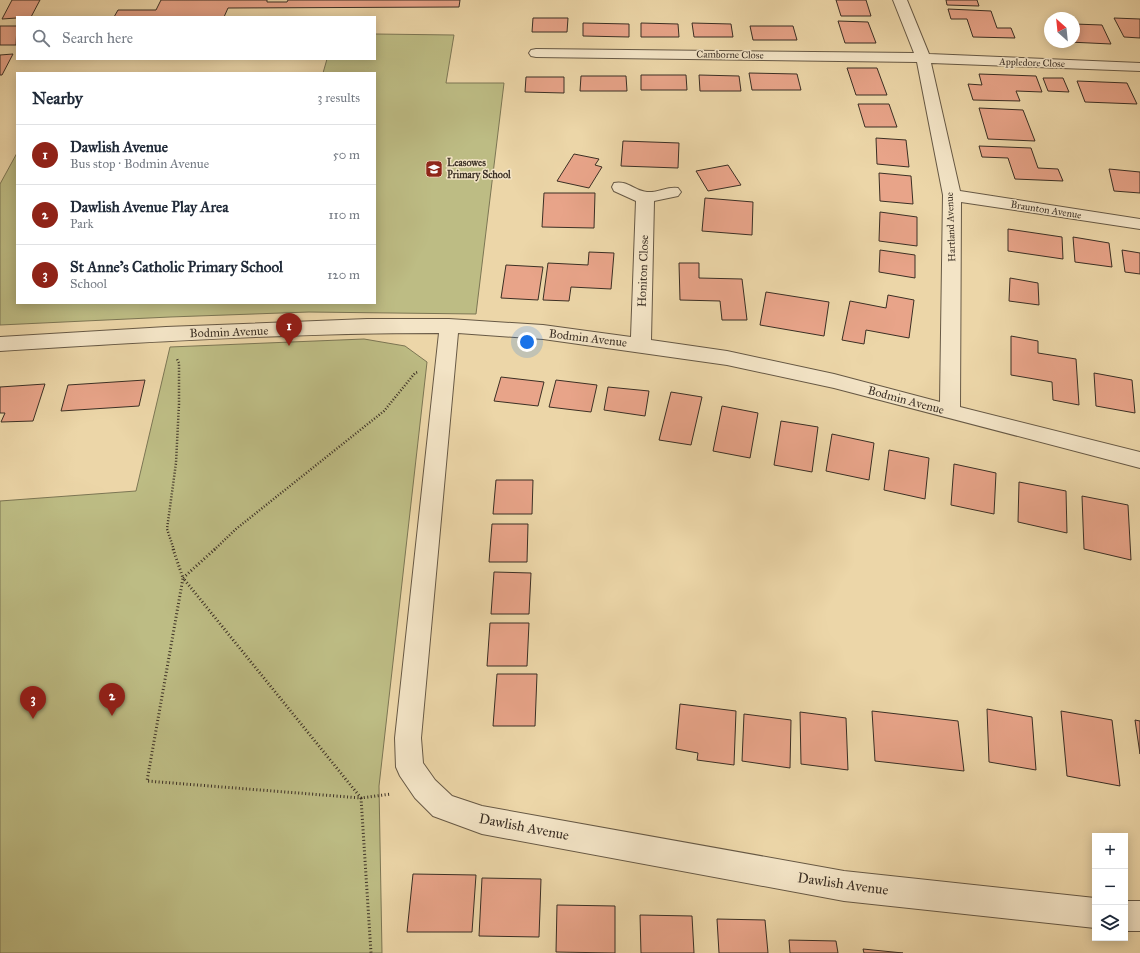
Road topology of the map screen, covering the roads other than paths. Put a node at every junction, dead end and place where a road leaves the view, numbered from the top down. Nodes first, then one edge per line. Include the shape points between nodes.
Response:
1 (900, 0) edge
2 (536, 53) dead end
3 (924, 58) junction
4 (1140, 67) edge
5 (620, 187) dead end
6 (672, 192) dead end
7 (952, 195) junction
8 (645, 198) junction
9 (1140, 224) edge
10 (449, 326) junction
11 (0, 344) edge
12 (641, 345) junction
13 (950, 412) junction
14 (1140, 460) edge
15 (1092, 913) edge
16 (1128, 916) edge
17 (1140, 916) edge

1 - 3 street, Hartland Avenue
2 - 3 street, Camborne Close
3 - 4 street, Appledore Close
3 - 7 street, Hartland Avenue
5 - 8 street
6 - 8 street
7 - 9 street, Braunton Avenue
7 - 13 street, Hartland Avenue
8 - 12 street, Honiton Close
10 - 11 street, Bodmin Avenue via 367,326 166,334
10 - 12 street, Bodmin Avenue via 542,332
10 - 15 street, Dawlish Avenue via 408,738 410,767 425,789 443,806 482,820 844,886
12 - 13 street, Bodmin Avenue via 727,358 834,381
13 - 14 street, Bodmin Avenue
16 - 17 street

